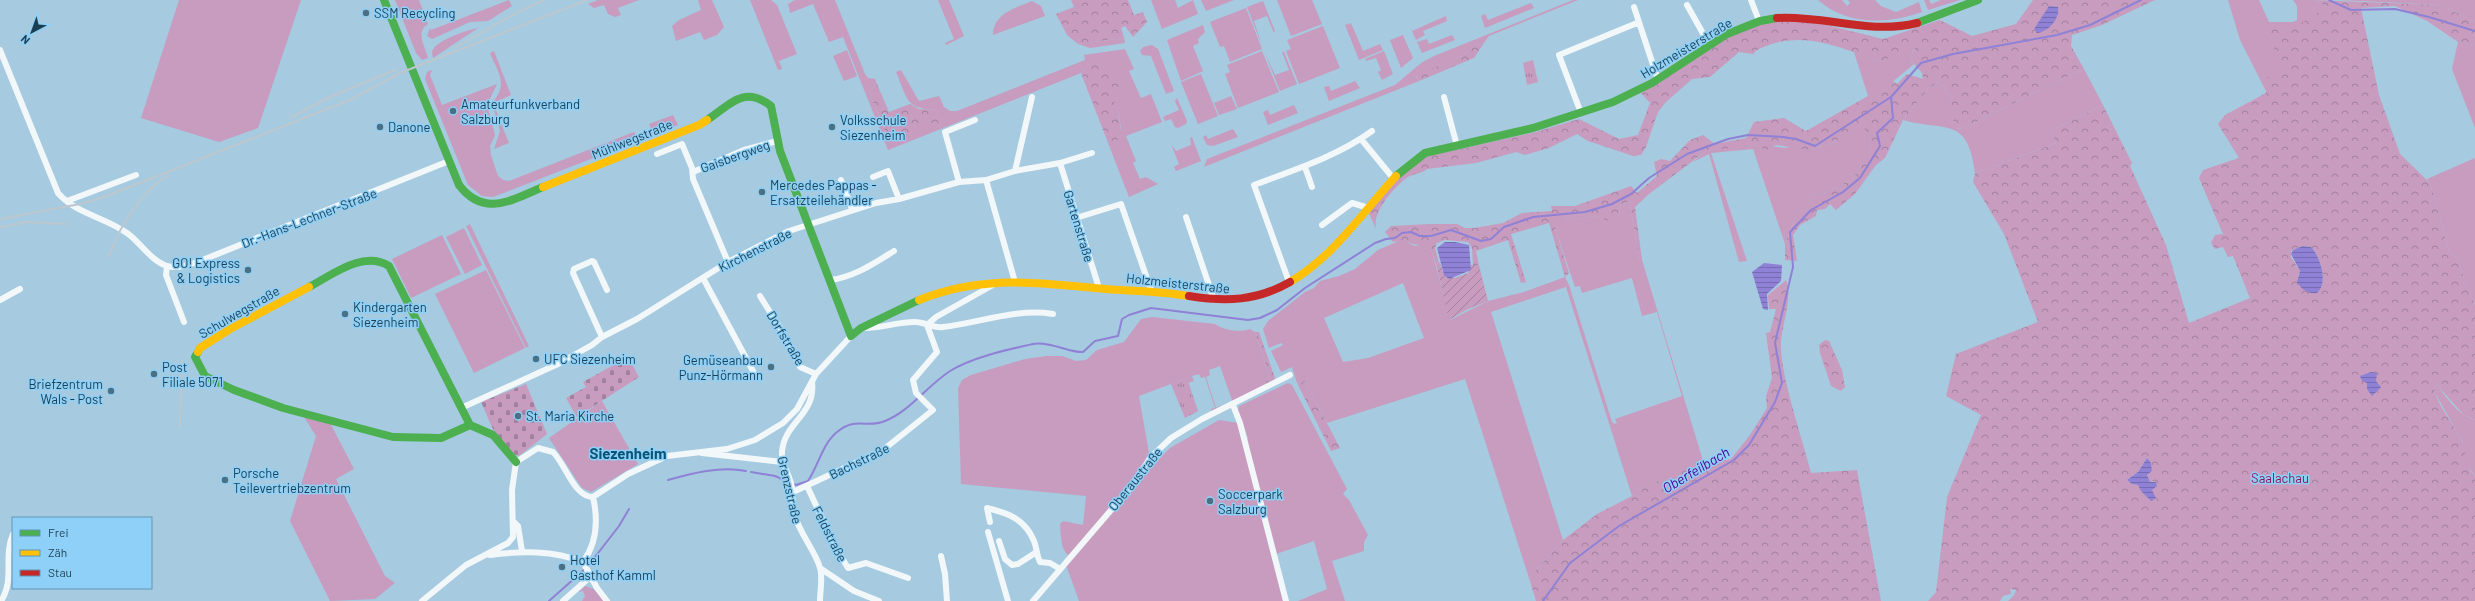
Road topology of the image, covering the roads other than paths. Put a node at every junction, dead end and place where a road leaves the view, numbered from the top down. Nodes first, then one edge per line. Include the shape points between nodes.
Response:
1 (384, 0) edge
2 (1751, 0) edge
3 (1978, 0) edge
4 (1687, 5) dead end
5 (1634, 7) dead end
6 (1759, 21) junction
7 (1637, 23) junction
8 (1710, 46) junction
9 (0, 50) edge
10 (1658, 80) junction
11 (1032, 97) dead end
12 (1444, 97) dead end
13 (1581, 113) junction
14 (975, 120) dead end
15 (1372, 131) dead end
16 (1361, 139) junction
17 (777, 141) junction
18 (1457, 146) junction
19 (1092, 153) dead end
20 (657, 154) dead end
21 (449, 162) junction
22 (1060, 163) junction
23 (1305, 167) junction
24 (1015, 171) junction
25 (693, 172) junction
26 (136, 174) dead end
27 (873, 178) dead end
28 (1393, 178) junction
29 (841, 180) dead end
30 (986, 180) junction
31 (959, 182) junction
32 (1312, 187) dead end
33 (899, 199) junction
34 (67, 201) junction
35 (1369, 208) junction
36 (852, 209) junction
37 (1186, 217) dead end
38 (1076, 218) junction
39 (809, 224) junction
40 (1322, 225) dead end
41 (894, 251) dead end
42 (728, 262) junction
43 (167, 266) junction
44 (703, 278) junction
45 (830, 280) junction
46 (1015, 282) junction
47 (1289, 282) junction
48 (994, 284) junction
49 (1099, 288) junction
50 (20, 289) dead end
51 (607, 290) dead end
52 (1151, 290) junction
53 (760, 296) dead end
54 (0, 300) edge
55 (1214, 300) junction
56 (1053, 314) dead end
57 (184, 322) dead end
58 (927, 325) junction
59 (861, 328) junction
60 (851, 336) junction
61 (602, 337) junction
62 (753, 371) dead end
63 (816, 374) junction
64 (1290, 375) dead end
65 (812, 382) junction
66 (1233, 405) junction
67 (461, 408) junction
68 (470, 425) junction
69 (697, 452) junction
70 (516, 462) junction
71 (782, 462) junction
72 (806, 486) junction
73 (792, 490) junction
74 (593, 497) junction
75 (513, 521) junction
76 (990, 522) dead end
77 (988, 532) dead end
78 (12, 538) edge
79 (999, 541) dead end
80 (522, 551) junction
81 (1035, 553) junction
82 (486, 556) junction
83 (941, 556) dead end
84 (583, 563) junction
85 (820, 568) junction
86 (1060, 569) junction
87 (590, 577) junction
88 (908, 578) dead end
89 (1, 601) edge
90 (422, 601) edge
91 (564, 601) edge
92 (607, 601) edge
93 (820, 601) edge
94 (879, 601) edge
95 (947, 601) edge
96 (1008, 601) edge
97 (1033, 601) edge
98 (1286, 601) edge

1 - 21 street, Mühlwegstraße
2 - 6 street
3 - 6 street, Holzmeisterstraße via 1920,22 1893,28 1866,28 1792,16
4 - 8 street
5 - 7 street
6 - 8 street, Holzmeisterstraße via 1729,34
7 - 10 street
7 - 13 street via 1559,55
8 - 10 street, Holzmeisterstraße
9 - 34 street via 54,185
10 - 13 street, Holzmeisterstraße via 1619,100
11 - 24 street
12 - 18 street
13 - 18 street, Holzmeisterstraße
14 - 31 street via 945,132
15 - 16 street
16 - 23 street
16 - 28 street
17 - 21 street, Mühlwegstraße via 776,122 771,106 759,97 751,96 737,99 700,125 500,204 480,203 466,195
17 - 25 street, Gaisbergweg via 744,150
17 - 39 street, Mühlwegstraße
18 - 28 street, Holzmeisterstraße via 1425,153 1407,164
19 - 22 street
20 - 25 street, Gaisbergweg via 682,144
21 - 43 street, Dr.-Hans-Lechner-Straße via 200,261 176,268
22 - 24 street
22 - 38 street, Gartenstraße
23 - 32 street
23 - 47 street via 1254,185
24 - 30 street
25 - 42 street, Gaisbergweg via 693,179
26 - 34 street
27 - 33 street via 888,171
28 - 35 street, Holzmeisterstraße
29 - 36 street
30 - 31 street
30 - 46 street
31 - 33 street
33 - 36 street
34 - 43 street via 120,228 155,259
35 - 40 street via 1352,203
35 - 47 street, Holzmeisterstraße via 1324,257
36 - 39 street
37 - 55 street
38 - 49 street, Gartenstraße
38 - 52 street via 1121,204
39 - 42 street, Kirchenstraße via 789,231
39 - 45 street, Mühlwegstraße
41 - 45 street via 868,268 845,278
42 - 44 street, Kirchenstraße
43 - 57 street via 166,275
44 - 61 street, Kirchenstraße
44 - 62 street, Kirchenstraße
45 - 60 street, Mühlwegstraße
46 - 48 street, Holzmeisterstraße
46 - 49 street, Holzmeisterstraße
47 - 55 street, Holzmeisterstraße via 1254,298
48 - 58 street via 936,317
48 - 59 street, Holzmeisterstraße via 932,295
49 - 52 street, Holzmeisterstraße
50 - 54 street
51 - 61 street via 594,262 574,269 573,273
52 - 55 street, Holzmeisterstraße
53 - 63 street, Dorfstraße via 800,367
56 - 58 street via 1023,313 941,328
58 - 59 street via 916,322 878,329
58 - 72 street, Bachstraße via 937,352 913,380 916,393 933,410 894,444
59 - 60 street, Holzmeisterstraße
60 - 63 street, Dorfstraße
61 - 67 street, Kirchenstraße via 545,371
63 - 65 street, Dorfstraße
64 - 66 street, Oberaustraße
65 - 69 street, Dorfstraße via 797,409 782,423 755,440 727,450
65 - 71 street, Grenzstraße via 814,395 786,439 782,450
66 - 86 street, Oberaustraße via 1185,429 1158,450 1130,488
66 - 98 street via 1240,423
67 - 68 street, Schulwegstraße
67 - 68 street, Schulwegstraße via 389,266 379,260 354,263 200,348 195,357 205,376 234,390 283,408 393,437 441,438
68 - 70 street via 493,436
69 - 71 street, Dorfstraße
69 - 74 street, Dorfstraße via 667,456 647,464
70 - 74 street via 538,448 549,450 557,456 580,492 587,497
70 - 75 street via 512,490
71 - 73 street, Grenzstraße via 790,478
72 - 73 street, Bachstraße
72 - 88 street, Feldstraße via 848,568 866,563
73 - 85 street, Grenzstraße via 794,514 800,532
74 - 84 street via 597,513 594,542
75 - 80 street via 518,526
75 - 82 street via 513,537 508,543
76 - 81 street via 987,508 1009,513 1027,526 1035,542
77 - 96 street
78 - 89 street via 7,559 10,581 8,591
79 - 81 street via 1005,559 1012,565
80 - 82 street
80 - 84 street via 571,557
81 - 86 street via 1040,562 1050,563
82 - 90 street via 466,565
83 - 95 street via 946,574
84 - 87 street
85 - 93 street, Grenzstraße
85 - 94 street via 854,591
86 - 97 street, Oberaustraße
87 - 91 street
87 - 92 street

